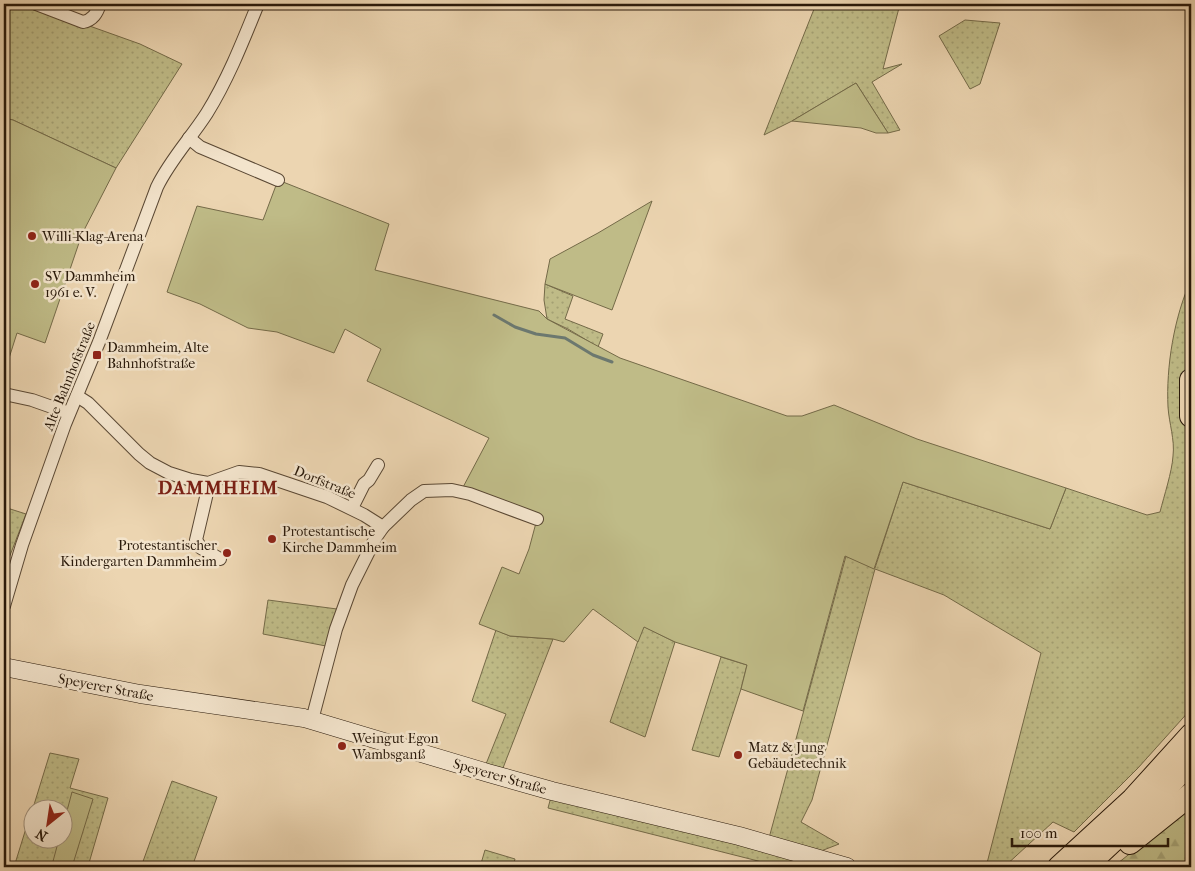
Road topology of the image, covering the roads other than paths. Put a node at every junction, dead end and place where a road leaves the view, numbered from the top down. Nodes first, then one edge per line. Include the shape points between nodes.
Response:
1 (36, 4) edge
2 (100, 4) edge
3 (258, 4) edge
4 (189, 138) junction
5 (278, 180) dead end
6 (1191, 380) edge
7 (4, 394) edge
8 (77, 396) junction
9 (69, 413) junction
10 (1191, 416) edge
11 (378, 465) dead end
12 (208, 483) junction
13 (352, 508) junction
14 (538, 519) dead end
15 (383, 527) junction
16 (220, 559) dead end
17 (4, 601) edge
18 (4, 667) edge
19 (312, 720) junction
20 (1191, 735) edge
21 (1191, 761) edge
22 (1191, 794) edge
23 (847, 867) edge
24 (1059, 867) edge
25 (1085, 867) edge
26 (1100, 867) edge

1 - 2 street via 83,22 92,18
3 - 4 street, Alte Bahnhofstraße via 219,91
4 - 5 street via 209,152
4 - 8 street, Alte Bahnhofstraße via 157,187
6 - 10 highway
7 - 9 street
8 - 9 street, Alte Bahnhofstraße
8 - 12 street via 150,463 180,477
9 - 17 street, Alte Bahnhofstraße
11 - 13 street
12 - 13 street, Dorfstraße via 239,472 259,474
12 - 16 street via 196,540 201,548
13 - 15 street, Dorfstraße
14 - 15 street via 470,494 443,489 419,494
15 - 19 street via 347,597
18 - 19 street, Speyerer Straße via 140,694
19 - 23 street, Speyerer Straße via 552,791 748,838
20 - 24 highway via 1133,799
21 - 25 highway via 1145,811
22 - 26 highway

